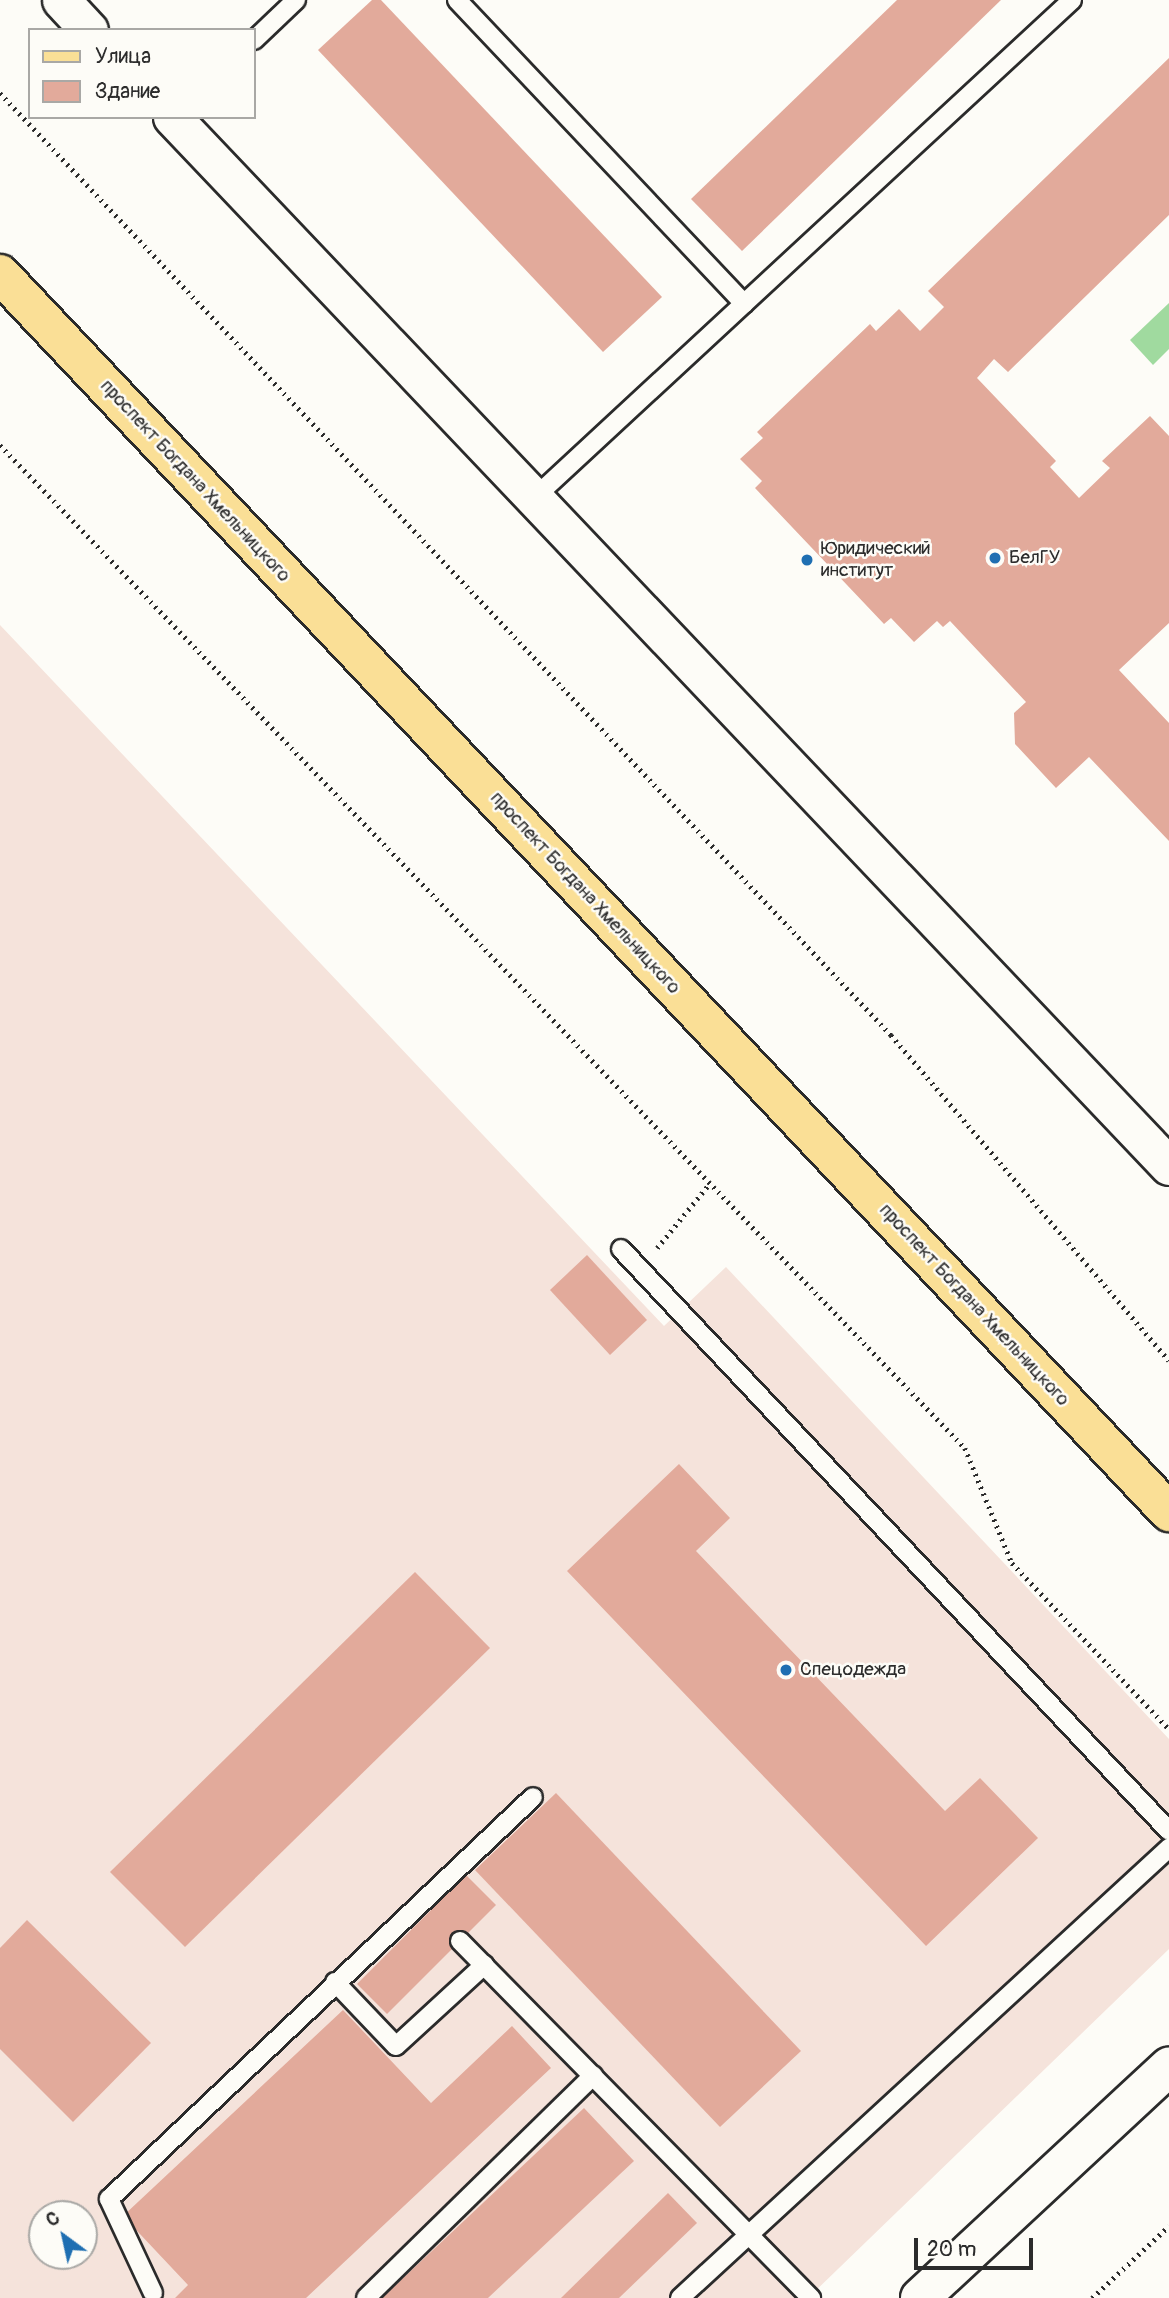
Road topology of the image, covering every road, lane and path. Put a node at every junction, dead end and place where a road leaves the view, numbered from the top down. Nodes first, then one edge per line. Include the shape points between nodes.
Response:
1 (61, 0) edge
2 (296, 0) edge
3 (457, 0) edge
4 (1072, 0) edge
5 (87, 28) edge
6 (256, 38) edge
7 (0, 93) edge
8 (175, 119) edge
9 (0, 274) edge
10 (744, 304) junction
11 (0, 445) edge
12 (534, 498) junction
13 (1169, 1166) edge
14 (710, 1183) junction
15 (621, 1249) dead end
16 (641, 1268) junction
17 (1169, 1361) edge
18 (1169, 1512) edge
19 (1169, 1729) edge
20 (533, 1797) dead end
21 (1169, 1831) edge
22 (1169, 1848) edge
23 (460, 1941) dead end
24 (484, 1965) junction
25 (335, 1982) junction
26 (1169, 2067) edge
27 (593, 2076) junction
28 (1169, 2226) edge
29 (748, 2232) junction
30 (153, 2293) dead end
31 (366, 2298) edge
32 (680, 2298) edge
33 (811, 2298) edge
34 (920, 2298) edge
35 (1092, 2298) edge

1 - 5 street
2 - 6 lane
3 - 10 lane
4 - 10 lane
7 - 17 path via 891,1035
8 - 12 street
9 - 18 main road, проспект Богдана Хмельницкого
10 - 12 lane
11 - 14 path
12 - 13 street
14 - 16 path
14 - 19 path via 965,1448 1012,1563
15 - 16 lane
16 - 21 lane
20 - 25 lane via 426,1906
22 - 29 lane
23 - 24 lane
24 - 25 lane via 396,2046
24 - 27 lane
25 - 30 lane via 109,2199
26 - 34 main road
27 - 29 lane
27 - 31 lane
28 - 35 path
29 - 32 lane
29 - 33 lane

